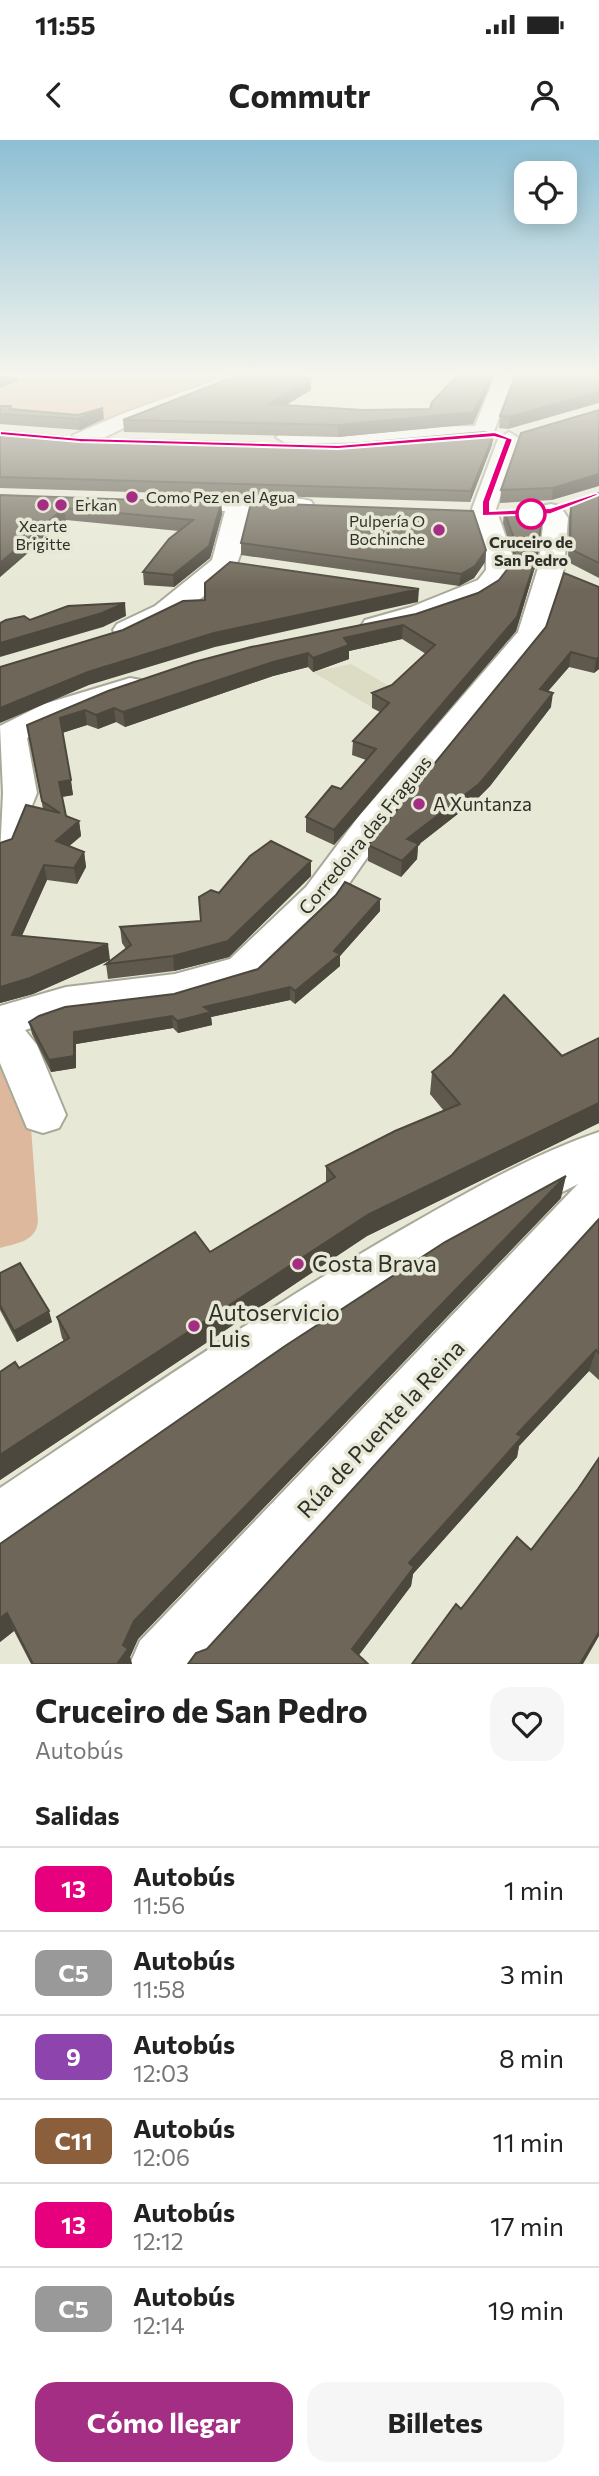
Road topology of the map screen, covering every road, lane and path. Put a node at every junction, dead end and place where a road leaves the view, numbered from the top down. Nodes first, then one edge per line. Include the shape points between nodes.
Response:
1 (283, 447) edge
2 (373, 447) edge
3 (513, 447) edge
4 (142, 502) edge
5 (578, 503) edge
6 (239, 504) junction
7 (331, 508) edge
8 (508, 513) junction
9 (499, 554) junction
10 (557, 568) junction
11 (408, 589) edge
12 (462, 597) junction
13 (345, 632) edge
14 (102, 639) edge
15 (155, 680) edge
16 (5, 733) edge
17 (0, 845) edge
18 (0, 1021) edge
19 (0, 1034) edge
20 (43, 1115) dead end
21 (599, 1151) edge
22 (599, 1194) edge
23 (0, 1524) edge
24 (163, 1664) edge

1 - 2 street via 316,454
3 - 8 street, Corredoira das Fraguas via 486,502
4 - 6 street
5 - 8 street
6 - 7 street
6 - 14 street via 237,565 165,612
8 - 9 street
8 - 10 street, Corredoira das Fraguas via 556,518
9 - 10 street
9 - 12 street via 499,570 488,586
10 - 18 street, Corredoira das Fraguas via 531,634 507,666 372,824 320,896 243,969 176,989 66,1002
11 - 12 street
12 - 13 street via 390,623
15 - 16 street via 55,711
16 - 17 street via 20,793
19 - 20 street via 15,1045
21 - 23 street via 387,1262
22 - 24 street, Rúa de Puente la Reina

